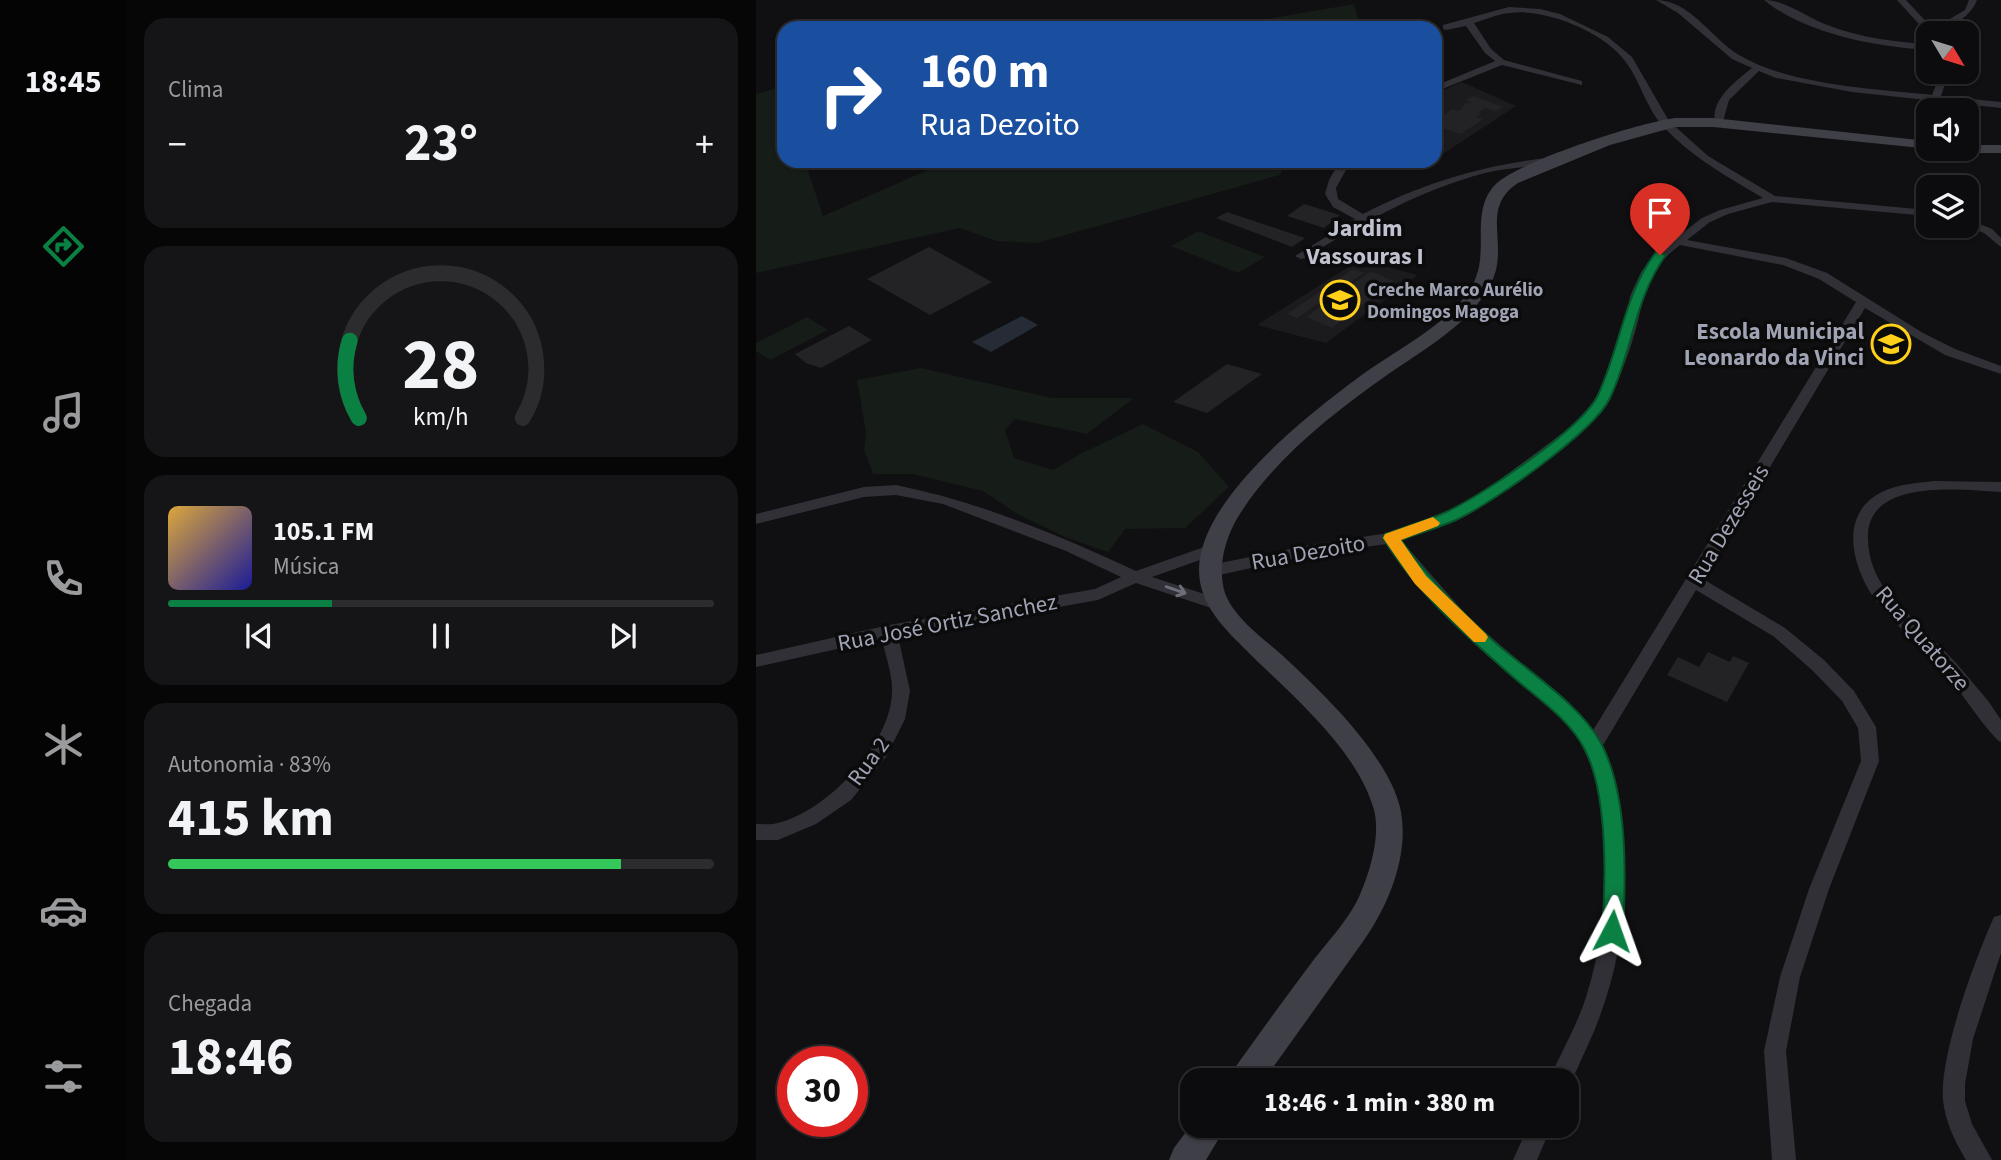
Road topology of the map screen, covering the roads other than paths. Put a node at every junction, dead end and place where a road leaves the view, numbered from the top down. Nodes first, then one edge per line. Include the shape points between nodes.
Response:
1 (1660, 0) edge
2 (1768, 0) edge
3 (1901, 0) edge
4 (1973, 0) edge
5 (1921, 21) edge
6 (1951, 21) edge
7 (1469, 23) junction
8 (1446, 27) dead end
9 (1916, 46) edge
10 (1501, 62) junction
11 (1756, 69) junction
12 (1579, 83) dead end
13 (1940, 84) edge
14 (1442, 86) edge
15 (1936, 96) junction
16 (2001, 104) edge
17 (1665, 123) junction
18 (1719, 123) junction
19 (1916, 144) edge
20 (1979, 149) edge
21 (2001, 149) edge
22 (1562, 160) junction
23 (1342, 168) edge
24 (1772, 200) junction
25 (1916, 212) edge
26 (1362, 218) junction
27 (1979, 227) edge
28 (1677, 241) junction
29 (2001, 244) edge
30 (1301, 256) dead end
31 (1863, 301) junction
32 (2001, 370) edge
33 (2001, 487) edge
34 (756, 519) edge
35 (1391, 538) junction
36 (1211, 560) junction
37 (1135, 577) junction
38 (1694, 581) junction
39 (1216, 604) junction
40 (889, 631) junction
41 (756, 661) edge
42 (2001, 735) edge
43 (1593, 746) junction
44 (756, 832) edge
45 (2001, 924) edge
46 (1254, 1068) edge
47 (1565, 1068) edge
48 (1202, 1138) edge
49 (1535, 1138) edge
50 (1186, 1160) edge
51 (1525, 1160) edge
52 (1784, 1160) edge
53 (1979, 1160) edge

1 - 11 street
2 - 9 street via 1835,33
3 - 5 street
4 - 6 street via 1969,10
7 - 8 street
7 - 10 street
7 - 17 street via 1528,9 1555,15 1596,34 1629,59
10 - 12 street
10 - 14 street
11 - 15 street via 1809,83
11 - 18 street via 1726,98 1717,115
13 - 15 street
15 - 16 street
17 - 18 main road
17 - 22 main road
17 - 24 street via 1704,158
18 - 19 main road
20 - 21 main road
22 - 26 street via 1479,171 1400,198
22 - 36 main road via 1504,185 1493,198 1485,278 1470,300 1449,322 1290,443 1230,513
23 - 26 street via 1330,187 1330,197 1335,205
24 - 25 street
24 - 28 street, Rua Dezoito via 1724,212
26 - 30 street
27 - 29 street
28 - 31 street via 1786,262 1823,276
28 - 35 street, Rua Dezoito via 1647,272 1603,399 1576,430 1484,498
31 - 32 street via 1950,352
31 - 38 street, Rua Dezesseis
33 - 42 street, Rua Quatorze via 1933,484 1889,494 1870,504 1858,530 1862,556 1879,593 1974,695
34 - 37 street via 864,492 896,490 946,500
35 - 36 street, Rua Dezoito
35 - 43 street via 1421,580 1575,721
36 - 37 street, Rua Dezoito
36 - 39 main road
37 -> 39 street
37 - 40 street, Rua José Ortiz Sanchez via 1098,594
38 - 43 street, Rua Dezesseis
38 - 52 street via 1779,632 1818,664 1867,727 1870,761 1798,952 1775,1051
39 - 46 main road via 1334,724 1362,758 1388,812 1385,858 1367,912
40 - 41 street, Rua José Ortiz Sanchez
40 - 44 street, Rua 2 via 901,691 896,719 880,752 844,794 809,818 778,832
43 - 47 street via 1608,793 1616,878 1612,931 1600,989
45 - 53 street via 1958,1055 1954,1098 1966,1140
48 - 50 main road
49 - 51 street

